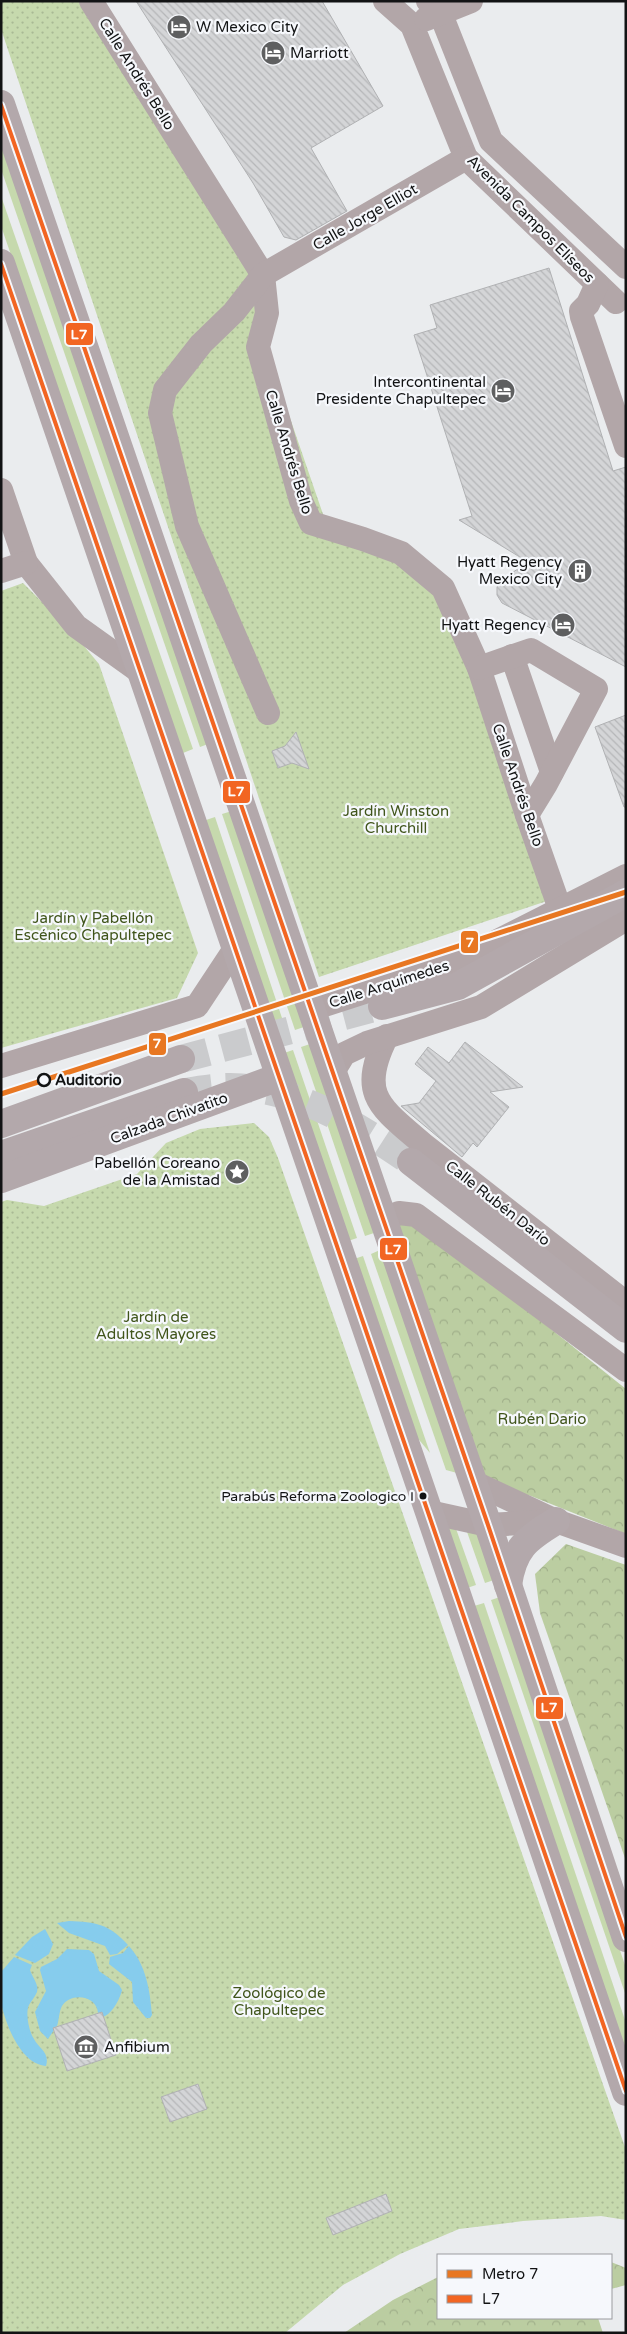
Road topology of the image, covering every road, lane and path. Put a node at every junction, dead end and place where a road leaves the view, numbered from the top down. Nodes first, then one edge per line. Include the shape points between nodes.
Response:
1 (91, 1) edge
2 (385, 1) edge
3 (471, 1) edge
4 (434, 7) edge
5 (412, 25) junction
6 (1, 104) edge
7 (466, 158) junction
8 (1, 263) edge
9 (626, 267) edge
10 (263, 275) junction
11 (596, 284) junction
12 (622, 301) edge
13 (584, 307) junction
14 (587, 369) dead end
15 (626, 446) edge
16 (1, 490) edge
17 (26, 563) junction
18 (1, 571) edge
19 (512, 656) junction
20 (479, 668) junction
21 (143, 674) junction
22 (268, 713) dead end
23 (552, 772) junction
24 (527, 814) junction
25 (626, 876) edge
26 (626, 893) edge
27 (560, 909) junction
28 (626, 919) edge
29 (236, 947) junction
30 (382, 1006) tunnel mouth
31 (312, 1009) junction
32 (388, 1036) junction
33 (181, 1059) tunnel mouth
34 (1, 1066) edge
35 (333, 1072) junction
36 (279, 1077) junction
37 (184, 1092) tunnel mouth
38 (1, 1124) edge
39 (1, 1155) edge
40 (411, 1162) tunnel mouth
41 (1, 1179) edge
42 (383, 1219) junction
43 (626, 1303) edge
44 (626, 1329) edge
45 (626, 1370) edge
46 (473, 1482) junction
47 (430, 1512) junction
48 (556, 1521) junction
49 (488, 1525) junction
50 (626, 1546) edge
51 (508, 1585) junction
52 (626, 1938) edge
53 (626, 2092) edge

1 - 10 street, Calle Andrés Bello
2 - 5 street, Avenida Campos Elíseos
3 - 4 street
4 - 5 street
4 - 9 street, Avenida Campos Elíseos via 491,141
5 - 7 street, Avenida Campos Elíseos
6 - 31 main road
7 - 10 street, Calle Jorge Elliot
7 - 11 street, Avenida Campos Elíseos
8 - 21 main road
10 - 20 street, Calle Andrés Bello via 267,313 258,347 301,501 311,523 401,553 443,588
10 - 22 street via 234,312 201,344 166,390 160,414 187,526
11 - 12 street, Avenida Campos Elíseos
11 - 13 street
13 - 14 street via 572,312 571,320
13 - 15 street via 582,316
16 - 17 street
17 - 18 street
17 - 21 street via 76,626
19 - 20 street
19 - 23 street
19 - 23 street via 531,650 596,689
20 - 24 street, Calle Andrés Bello
21 - 29 main road
23 - 24 street
24 - 27 street, Calle Andrés Bello
25 - 27 street, Calle Arquímedes
26 - 30 main road, Calle Arquímedes via 458,986
27 - 31 street, Calle Arquímedes via 454,963
28 - 32 street via 482,1007
29 - 34 street via 197,1006
29 - 36 main road
31 - 35 main road
32 - 35 street via 344,1054
32 - 43 street, Calle Rubén Darío via 377,1057 372,1079 376,1098 395,1120
33 - 38 main road
35 - 42 main road
36 - 41 main road, Calzada Chivatito
36 - 47 main road
37 - 39 main road
40 - 44 main road
42 - 45 street via 399,1213 416,1215
42 - 46 main road
46 - 48 street
46 - 49 main road
47 - 49 street
47 - 53 main road
48 - 49 street
48 - 50 street
48 - 51 main road via 535,1534 521,1548 511,1565
49 - 51 main road
51 - 52 main road

